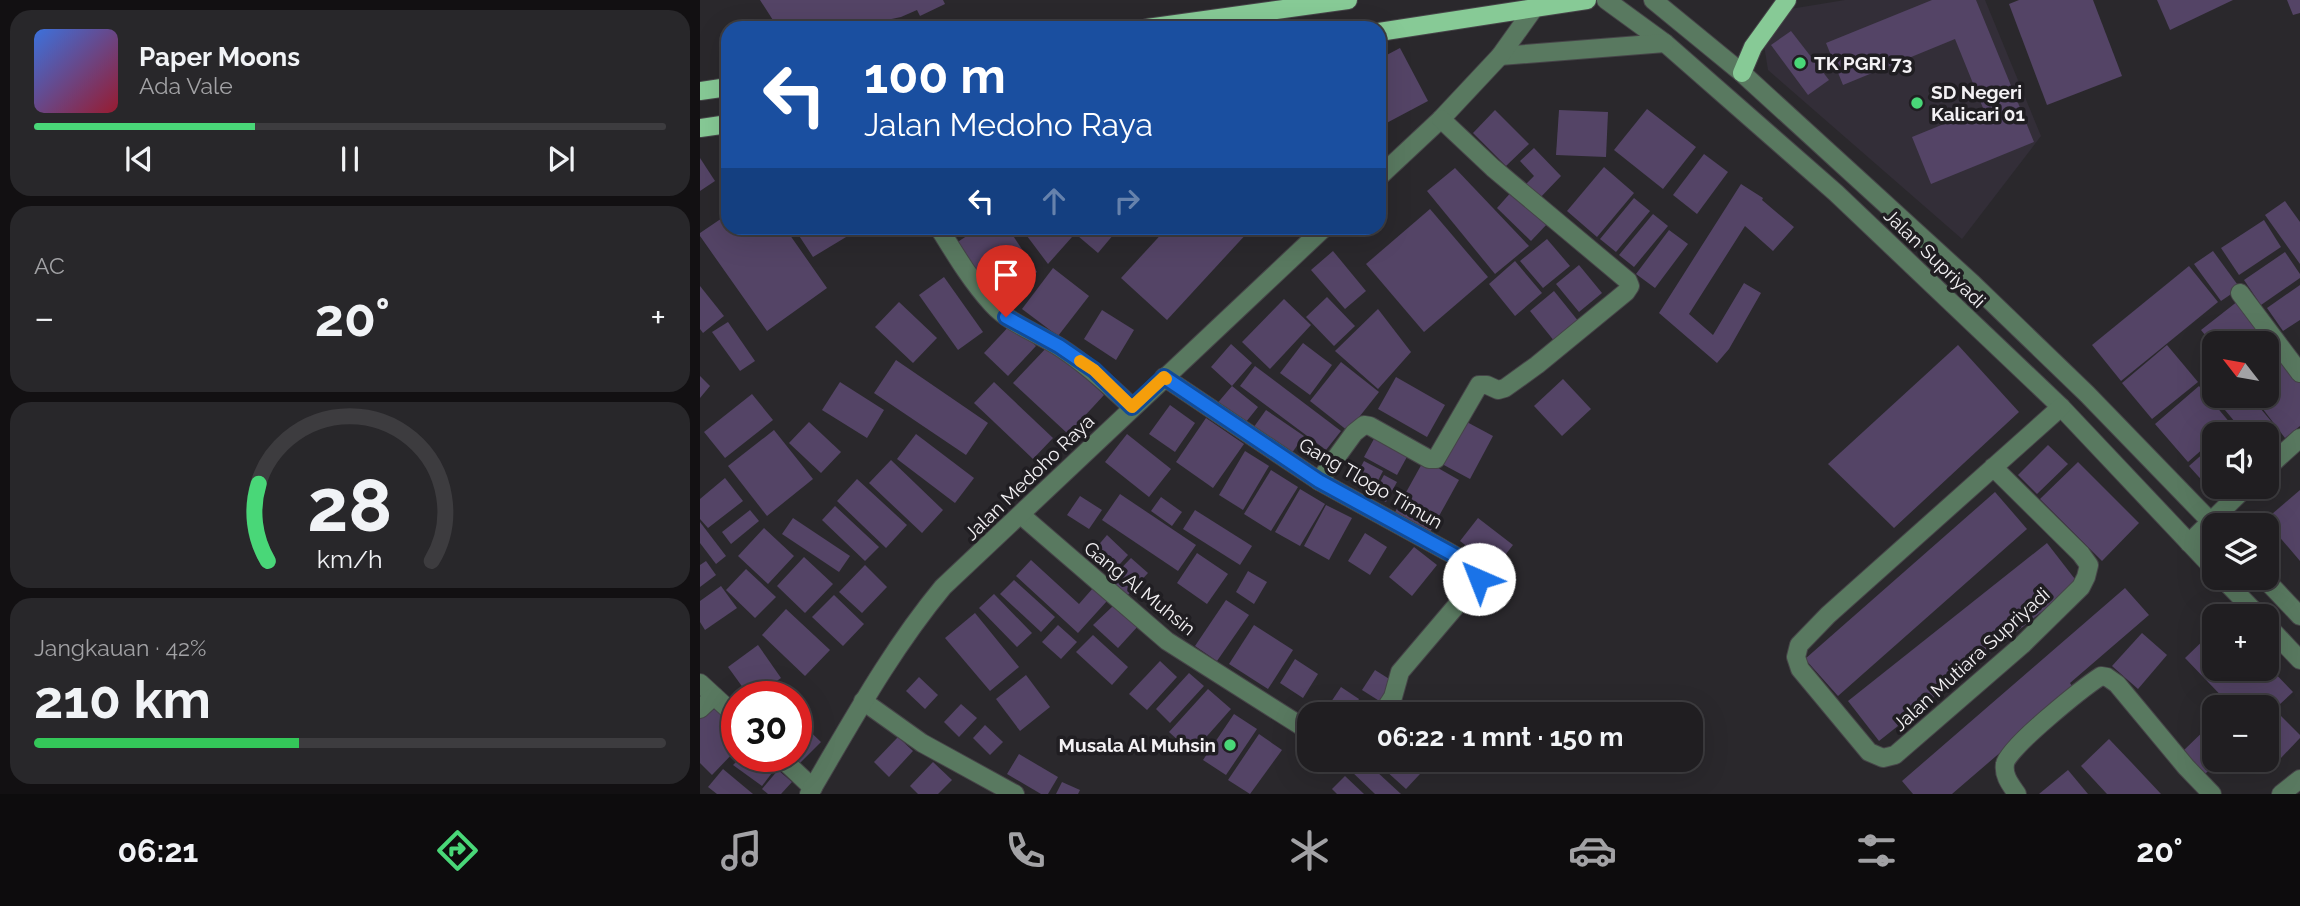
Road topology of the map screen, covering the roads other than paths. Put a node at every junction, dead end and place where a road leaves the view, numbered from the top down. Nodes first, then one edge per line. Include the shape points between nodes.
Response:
1 (1348, 0) edge
2 (1587, 0) edge
3 (1606, 0) edge
4 (1653, 0) edge
5 (1787, 0) edge
6 (1537, 4) edge
7 (1197, 21) edge
8 (1386, 31) edge
9 (1665, 43) junction
10 (1500, 56) junction
11 (1742, 73) junction
12 (721, 88) edge
13 (700, 91) edge
14 (1441, 119) junction
15 (721, 125) edge
16 (700, 128) edge
17 (1386, 170) edge
18 (1853, 175) junction
19 (1836, 193) junction
20 (943, 235) edge
21 (1316, 235) edge
22 (2240, 293) dead end
23 (2300, 373) edge
24 (1164, 377) junction
25 (1132, 407) junction
26 (2061, 407) junction
27 (2300, 438) edge
28 (2279, 457) edge
29 (1993, 467) junction
30 (1319, 481) junction
31 (2235, 499) edge
32 (2203, 513) edge
33 (2222, 513) edge
34 (1021, 515) junction
35 (2202, 532) edge
36 (2189, 543) junction
37 (2202, 557) edge
38 (2234, 590) edge
39 (2275, 590) edge
40 (2247, 604) edge
41 (2300, 616) edge
42 (2279, 638) edge
43 (2300, 660) edge
44 (700, 683) edge
45 (714, 696) junction
46 (863, 701) junction
47 (721, 702) edge
48 (1390, 702) edge
49 (700, 709) edge
50 (1297, 723) edge
51 (794, 772) edge
52 (2300, 779) edge
53 (811, 791) edge
54 (1015, 794) edge
55 (2017, 794) edge
56 (2212, 794) edge
57 (2281, 794) edge

1 - 7 main road
2 - 6 main road
3 - 9 street, Jalan Supriyadi
4 - 11 street, Jalan Supriyadi
5 - 11 main road via 1753,47
6 - 8 main road
6 - 10 street
9 - 10 street
9 - 19 street, Jalan Supriyadi
10 - 14 street
11 - 18 street, Jalan Supriyadi
12 - 13 main road
14 - 17 street
14 - 30 street via 1630,286 1505,388 1479,385 1436,459 1364,425
15 - 16 main road
18 - 19 street
18 - 32 street, Jalan Supriyadi via 2068,376
19 - 26 street, Jalan Supriyadi
20 - 25 street via 992,305 1094,370
21 - 24 street, Jalan Medoho Raya
22 - 23 street
24 - 25 street, Jalan Medoho Raya
24 - 30 street, Gang Tlogo Timun
25 - 34 street, Jalan Medoho Raya
26 - 29 street, Jalan Mutiara Supriyadi
26 - 36 street, Jalan Supriyadi
27 - 28 street
29 - 29 street, Jalan Mutiara Supriyadi via 1799,645 1800,670 1869,752 1883,758 1895,755 2022,645 2087,578 2089,565 2081,554
30 - 48 street, Gang Tlogo Timun via 1479,572 1479,579 1400,672
31 - 33 street
34 - 46 street, Jalan Medoho Raya via 943,587
34 - 50 street, Gang Al Muhsin via 1167,641
35 - 36 street
36 - 37 street, Jalan Supriyadi
38 - 40 street
39 - 41 street
42 - 43 street
44 - 45 street
45 - 47 street
45 - 49 street
46 - 53 street, Jalan Medoho Raya
46 - 54 street via 922,743
51 - 53 street
52 - 57 street
55 - 56 street via 2004,773 2005,761 2018,744 2101,676 2117,684

